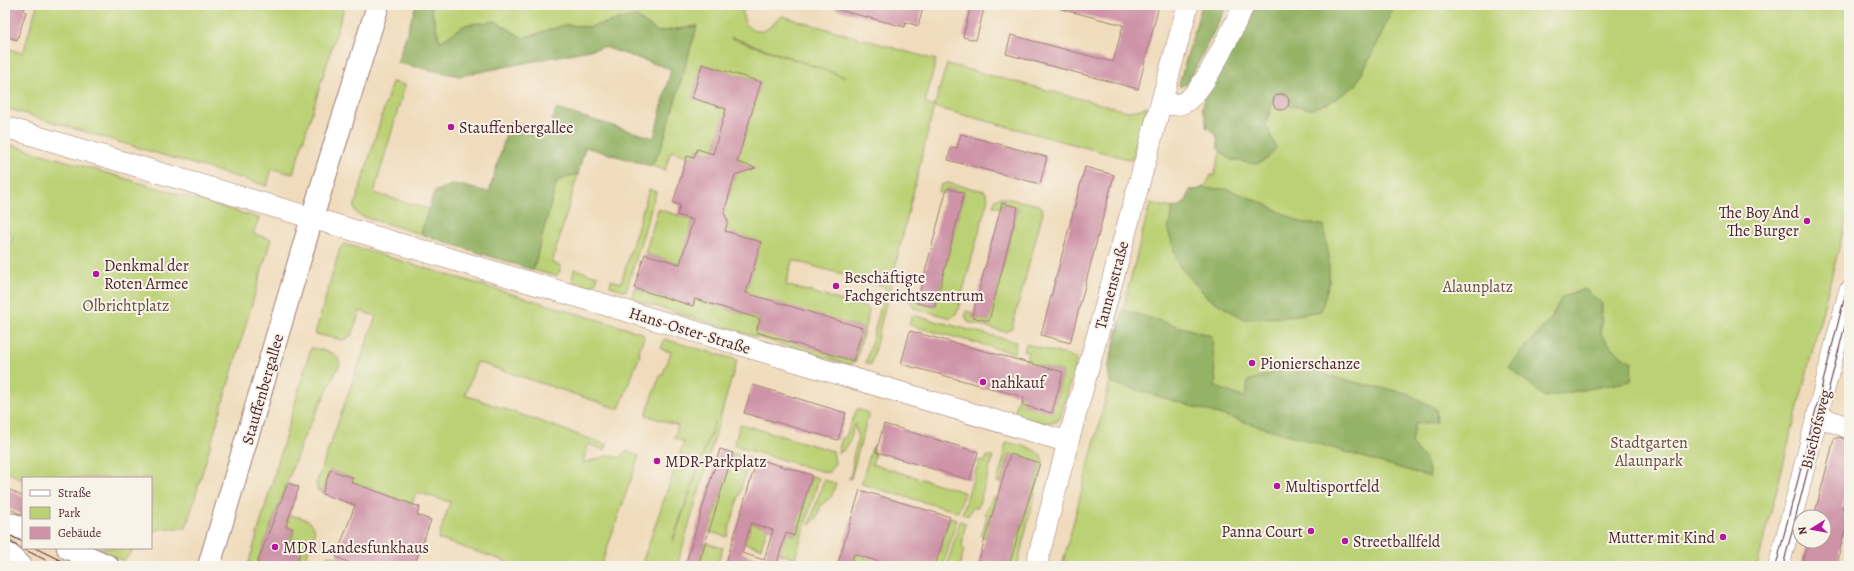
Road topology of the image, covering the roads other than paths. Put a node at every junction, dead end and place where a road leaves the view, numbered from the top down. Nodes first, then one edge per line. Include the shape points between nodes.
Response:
1 (378, 5) edge
2 (1188, 5) edge
3 (1244, 5) edge
4 (1161, 103) junction
5 (5, 127) edge
6 (312, 218) junction
7 (1849, 292) edge
8 (1818, 416) junction
9 (1849, 428) edge
10 (1068, 442) junction
11 (5, 524) edge
12 (22, 529) edge
13 (70, 549) edge
14 (5, 552) edge
15 (21, 566) edge
16 (108, 566) edge
17 (209, 566) edge
18 (1036, 566) edge
19 (1779, 566) edge

1 - 6 main road, Stauffenbergallee
2 - 4 street, Tannenstraße
3 - 4 street via 1194,95 1184,102 1171,105
4 - 10 street, Tannenstraße
5 - 6 street
6 - 10 street, Hans-Oster-Straße
6 - 17 main road, Stauffenbergallee
7 - 8 street, Bischofsweg
8 - 9 street
8 - 19 street, Bischofsweg
10 - 18 street, Tannenstraße
11 - 12 main road
13 - 16 main road
14 - 15 main road

